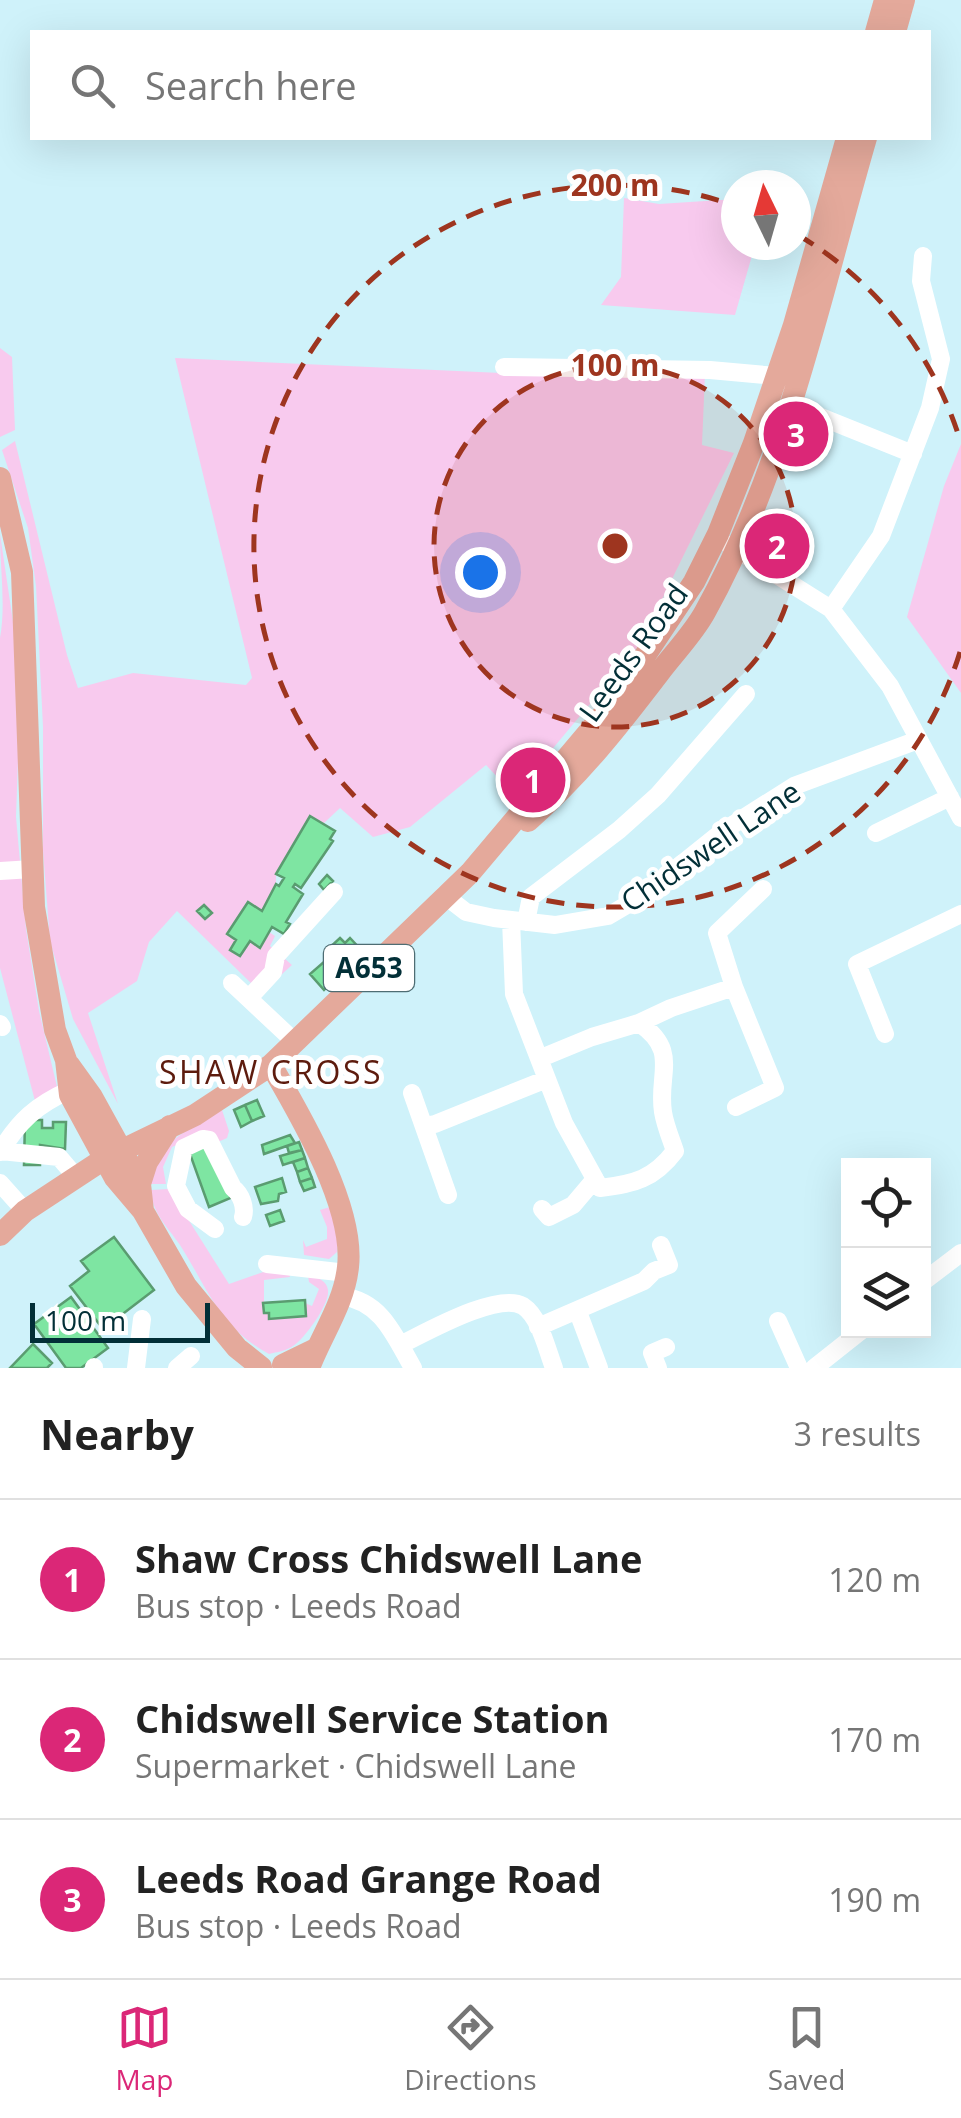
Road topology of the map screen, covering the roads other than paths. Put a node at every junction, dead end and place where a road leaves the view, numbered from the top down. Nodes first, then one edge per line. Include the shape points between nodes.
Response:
1 (885, 0) edge
2 (904, 0) edge
3 (877, 30) edge
4 (896, 30) edge
5 (846, 140) edge
6 (865, 140) edge
7 (923, 256) dead end
8 (504, 367) dead end
9 (786, 380) junction
10 (816, 415) dead end
11 (912, 454) junction
12 (0, 478) edge
13 (718, 534) junction
14 (736, 552) junction
15 (831, 609) junction
16 (746, 694) dead end
17 (918, 740) junction
18 (950, 796) junction
19 (961, 818) edge
20 (876, 833) dead end
21 (32, 869) junction
22 (0, 871) edge
23 (470, 873) junction
24 (763, 890) dead end
25 (334, 892) dead end
26 (444, 895) junction
27 (961, 914) edge
28 (518, 921) junction
29 (232, 984) dead end
30 (734, 988) junction
31 (249, 998) junction
32 (639, 1023) junction
33 (885, 1034) dead end
34 (294, 1042) junction
35 (541, 1058) junction
36 (66, 1060) junction
37 (271, 1065) junction
38 (548, 1080) junction
39 (70, 1090) junction
40 (288, 1093) junction
41 (412, 1093) dead end
42 (736, 1107) dead end
43 (170, 1126) junction
44 (424, 1126) junction
45 (0, 1151) edge
46 (112, 1154) junction
47 (76, 1177) junction
48 (595, 1179) junction
49 (0, 1184) edge
50 (140, 1184) junction
51 (448, 1195) dead end
52 (542, 1209) dead end
53 (25, 1211) junction
54 (143, 1211) junction
55 (243, 1217) dead end
56 (215, 1229) dead end
57 (0, 1235) edge
58 (661, 1245) dead end
59 (961, 1253) edge
60 (267, 1264) dead end
61 (931, 1276) edge
62 (344, 1284) junction
63 (578, 1312) junction
64 (142, 1318) dead end
65 (778, 1321) dead end
66 (538, 1327) junction
67 (852, 1338) edge
68 (400, 1346) junction
69 (666, 1347) dead end
70 (240, 1358) edge
71 (313, 1359) edge
72 (273, 1367) edge
73 (136, 1368) edge
74 (412, 1368) edge
75 (554, 1368) edge
76 (599, 1368) edge
77 (658, 1368) edge
78 (799, 1368) edge
79 (814, 1368) edge

1 - 3 main road
2 - 4 main road
5 - 9 main road, Leeds Road / A653 via 794,325
6 - 9 main road, Leeds Road / A653
7 - 11 street via 921,280 942,358
8 - 9 street via 710,370
9 - 13 main road, Leeds Road / A653
9 - 14 main road, Leeds Road / A653
10 - 11 street
11 - 15 street via 881,536
12 - 21 main road via 22,572
13 - 14 street
13 - 23 main road, Leeds Road / A653 via 614,702
14 - 15 street
14 - 23 main road, Leeds Road / A653 via 703,616 618,730
15 - 17 street via 890,686
16 - 28 street via 658,795 532,896
17 - 18 street
17 - 28 street, Chidswell Lane via 794,786 608,916 555,925
18 - 19 street
18 - 20 street
21 - 22 street
21 - 36 main road via 55,1030
23 - 26 main road, Leeds Road / A653
24 - 30 street via 717,933
25 - 31 street via 276,956 272,972
26 - 28 street, Chidswell Lane via 466,912
26 - 34 main road, Leeds Road / A653
27 - 33 street via 857,964
28 - 35 street via 514,994
29 - 31 street
30 - 32 street
30 - 42 street via 775,1088
31 - 34 street
32 - 35 street
32 - 48 street via 654,1033 667,1064 663,1114 676,1151 638,1184 600,1188
34 - 37 main road, Leeds Road / A653
34 - 40 main road
35 - 38 street
36 - 39 main road
36 - 46 main road via 92,1097
37 - 40 main road
37 - 43 main road, Leeds Road / A653
38 - 44 street
38 - 48 street
39 - 45 street via 17,1124
39 - 46 main road
40 - 62 main road via 315,1142 343,1220 349,1264
41 - 44 street
43 - 46 main road, Leeds Road / A653
43 - 50 main road
44 - 51 street
45 - 47 street via 59,1157
46 - 47 main road, Leeds Road / A653
46 - 50 main road
46 - 54 main road via 115,1178
47 - 53 main road, Leeds Road / A653
48 - 52 street via 573,1205 549,1217
49 - 53 street
50 - 54 main road
53 - 57 main road, Leeds Road / A653
54 - 70 main road via 186,1286
55 - 56 street via 238,1192 203,1139 183,1150 176,1186 188,1209
58 - 63 street via 669,1265
59 - 61 street
60 - 62 street
62 - 68 street via 378,1309
62 - 71 main road
63 - 66 street
63 - 76 street
64 - 73 street
65 - 78 street
66 - 68 street via 522,1305 500,1302
66 - 75 street
67 - 79 street
68 - 74 street
69 - 77 street via 652,1353
70 - 72 main road
71 - 72 main road

